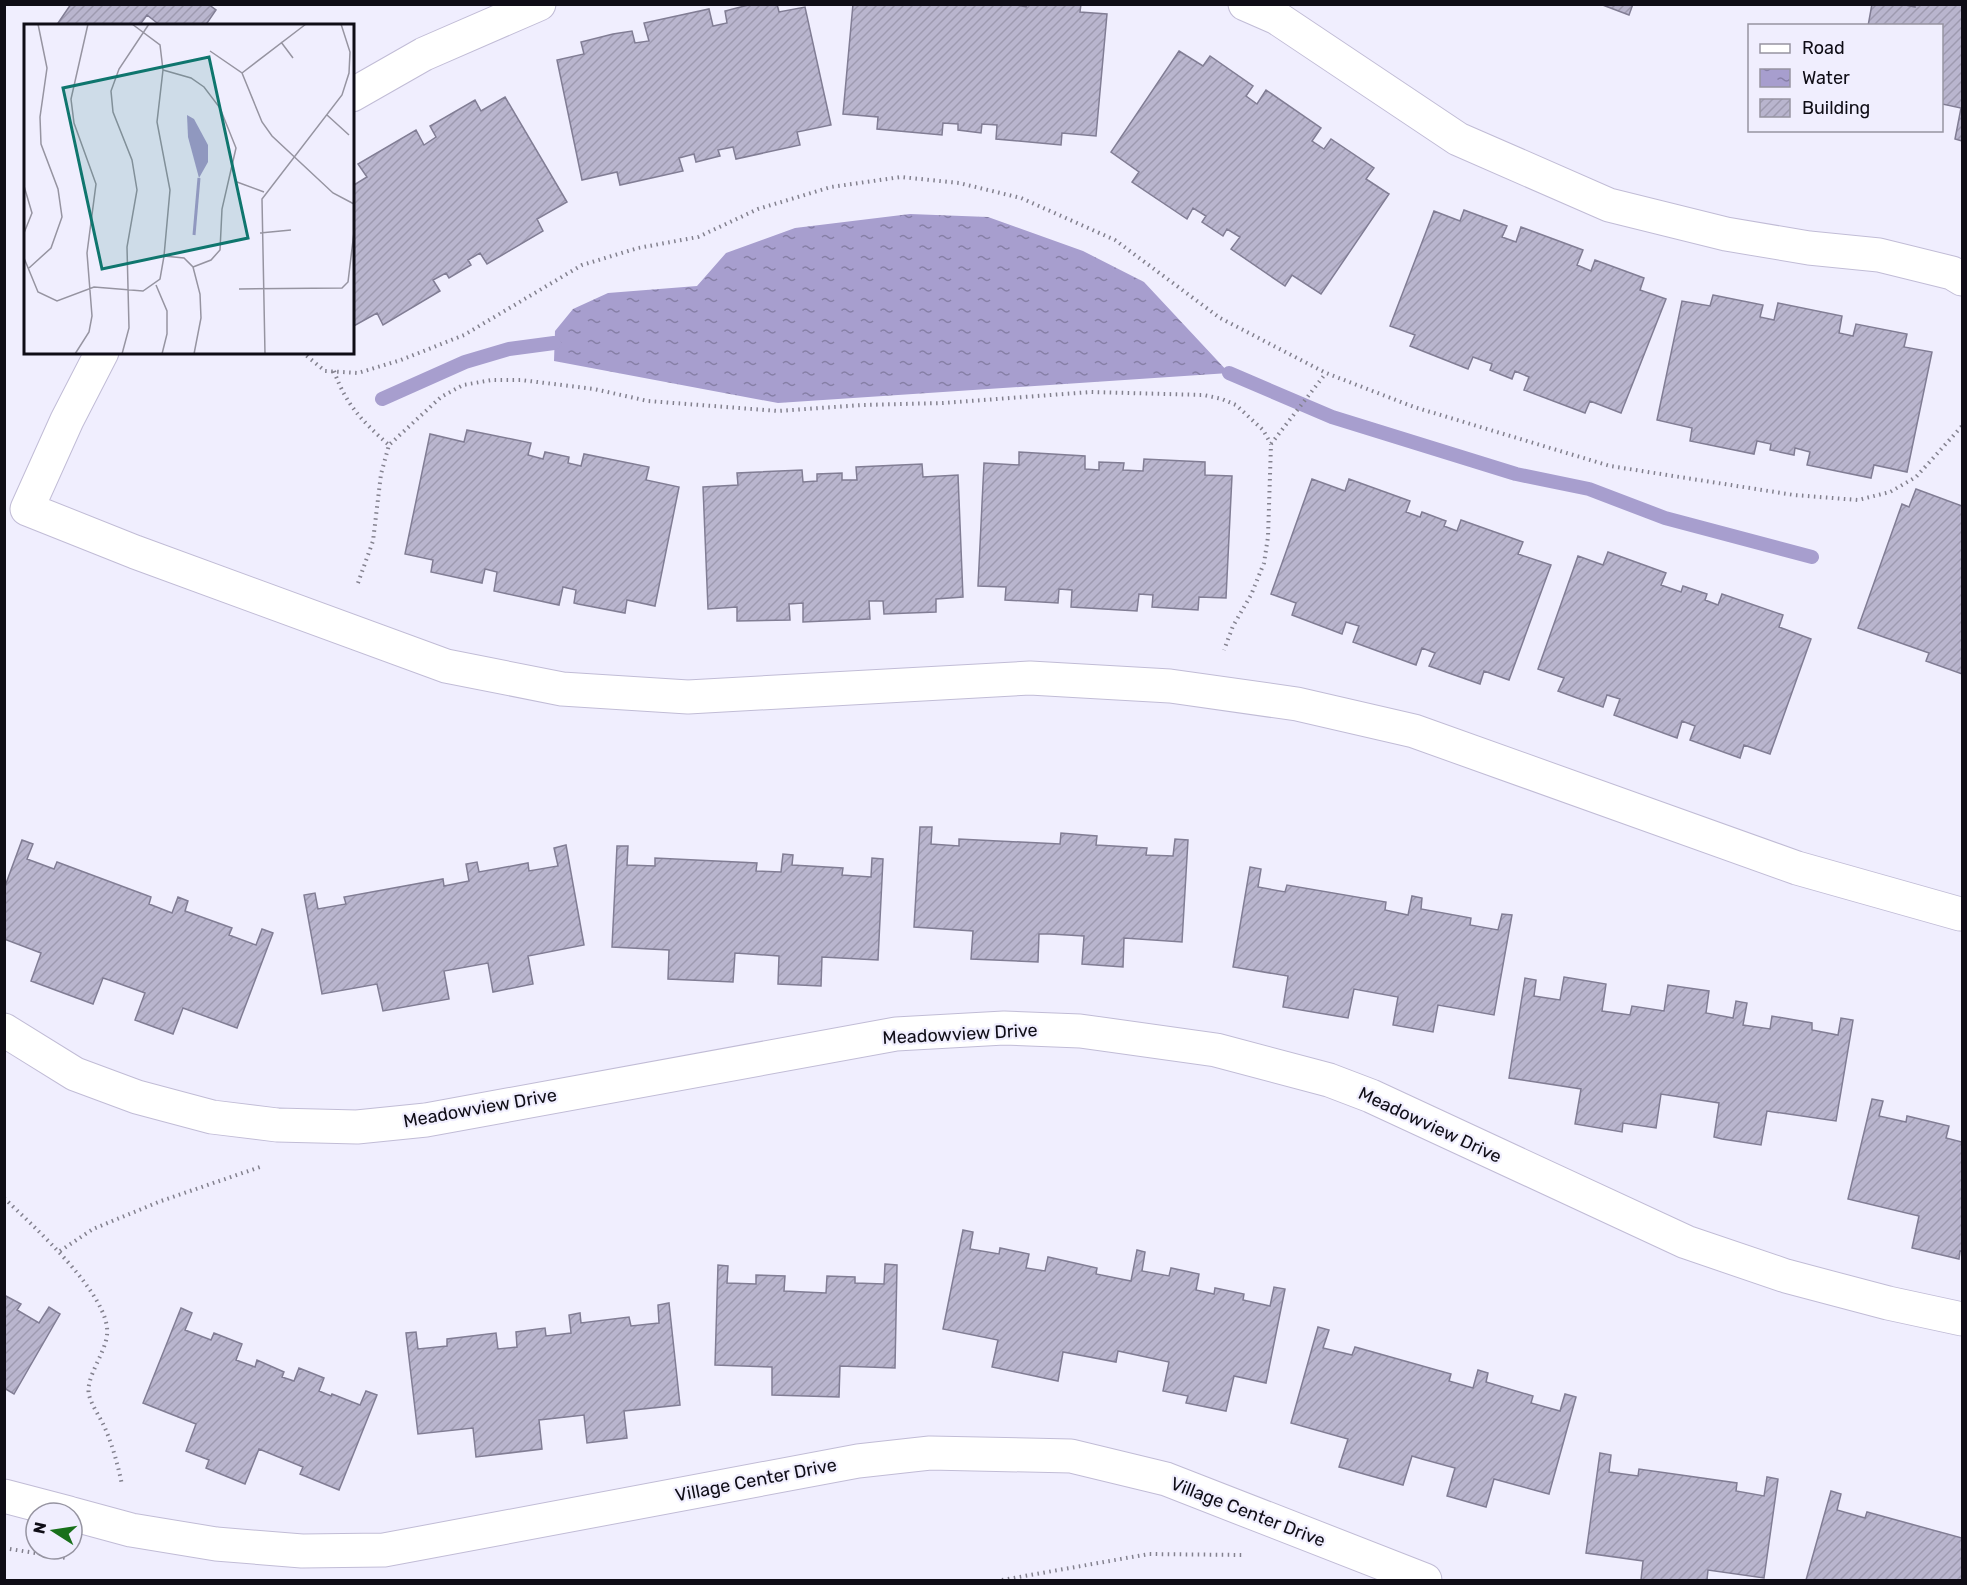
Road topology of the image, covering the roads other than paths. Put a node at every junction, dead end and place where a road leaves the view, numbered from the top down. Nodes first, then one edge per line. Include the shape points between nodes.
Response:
1 (539, 4) edge
2 (1245, 4) edge
3 (354, 94) edge
4 (1962, 279) edge
5 (101, 354) edge
6 (16, 505) edge
7 (1962, 911) edge
8 (4, 1030) edge
9 (1962, 1319) edge
10 (4, 1496) edge
11 (24, 1501) edge
12 (84, 1517) edge
13 (1425, 1581) edge

1 - 3 street via 424,54
2 - 4 street via 1277,18 1458,140 1609,205 1726,234 1879,255
5 - 6 street
6 - 7 street via 446,666 562,689 688,697 1030,678 1170,686 1297,704 1414,731 1797,868
8 - 9 street, Meadowview Drive via 75,1074 137,1097 212,1117 278,1125 357,1127 426,1119 896,1034 1004,1028 1080,1031 1159,1041 1216,1050 1329,1080 1686,1242 1786,1276
10 - 11 street, Village Center Drive
12 - 13 street, Village Center Drive via 131,1530 216,1544 302,1551 384,1550 858,1461 930,1453 1071,1456 1166,1479

